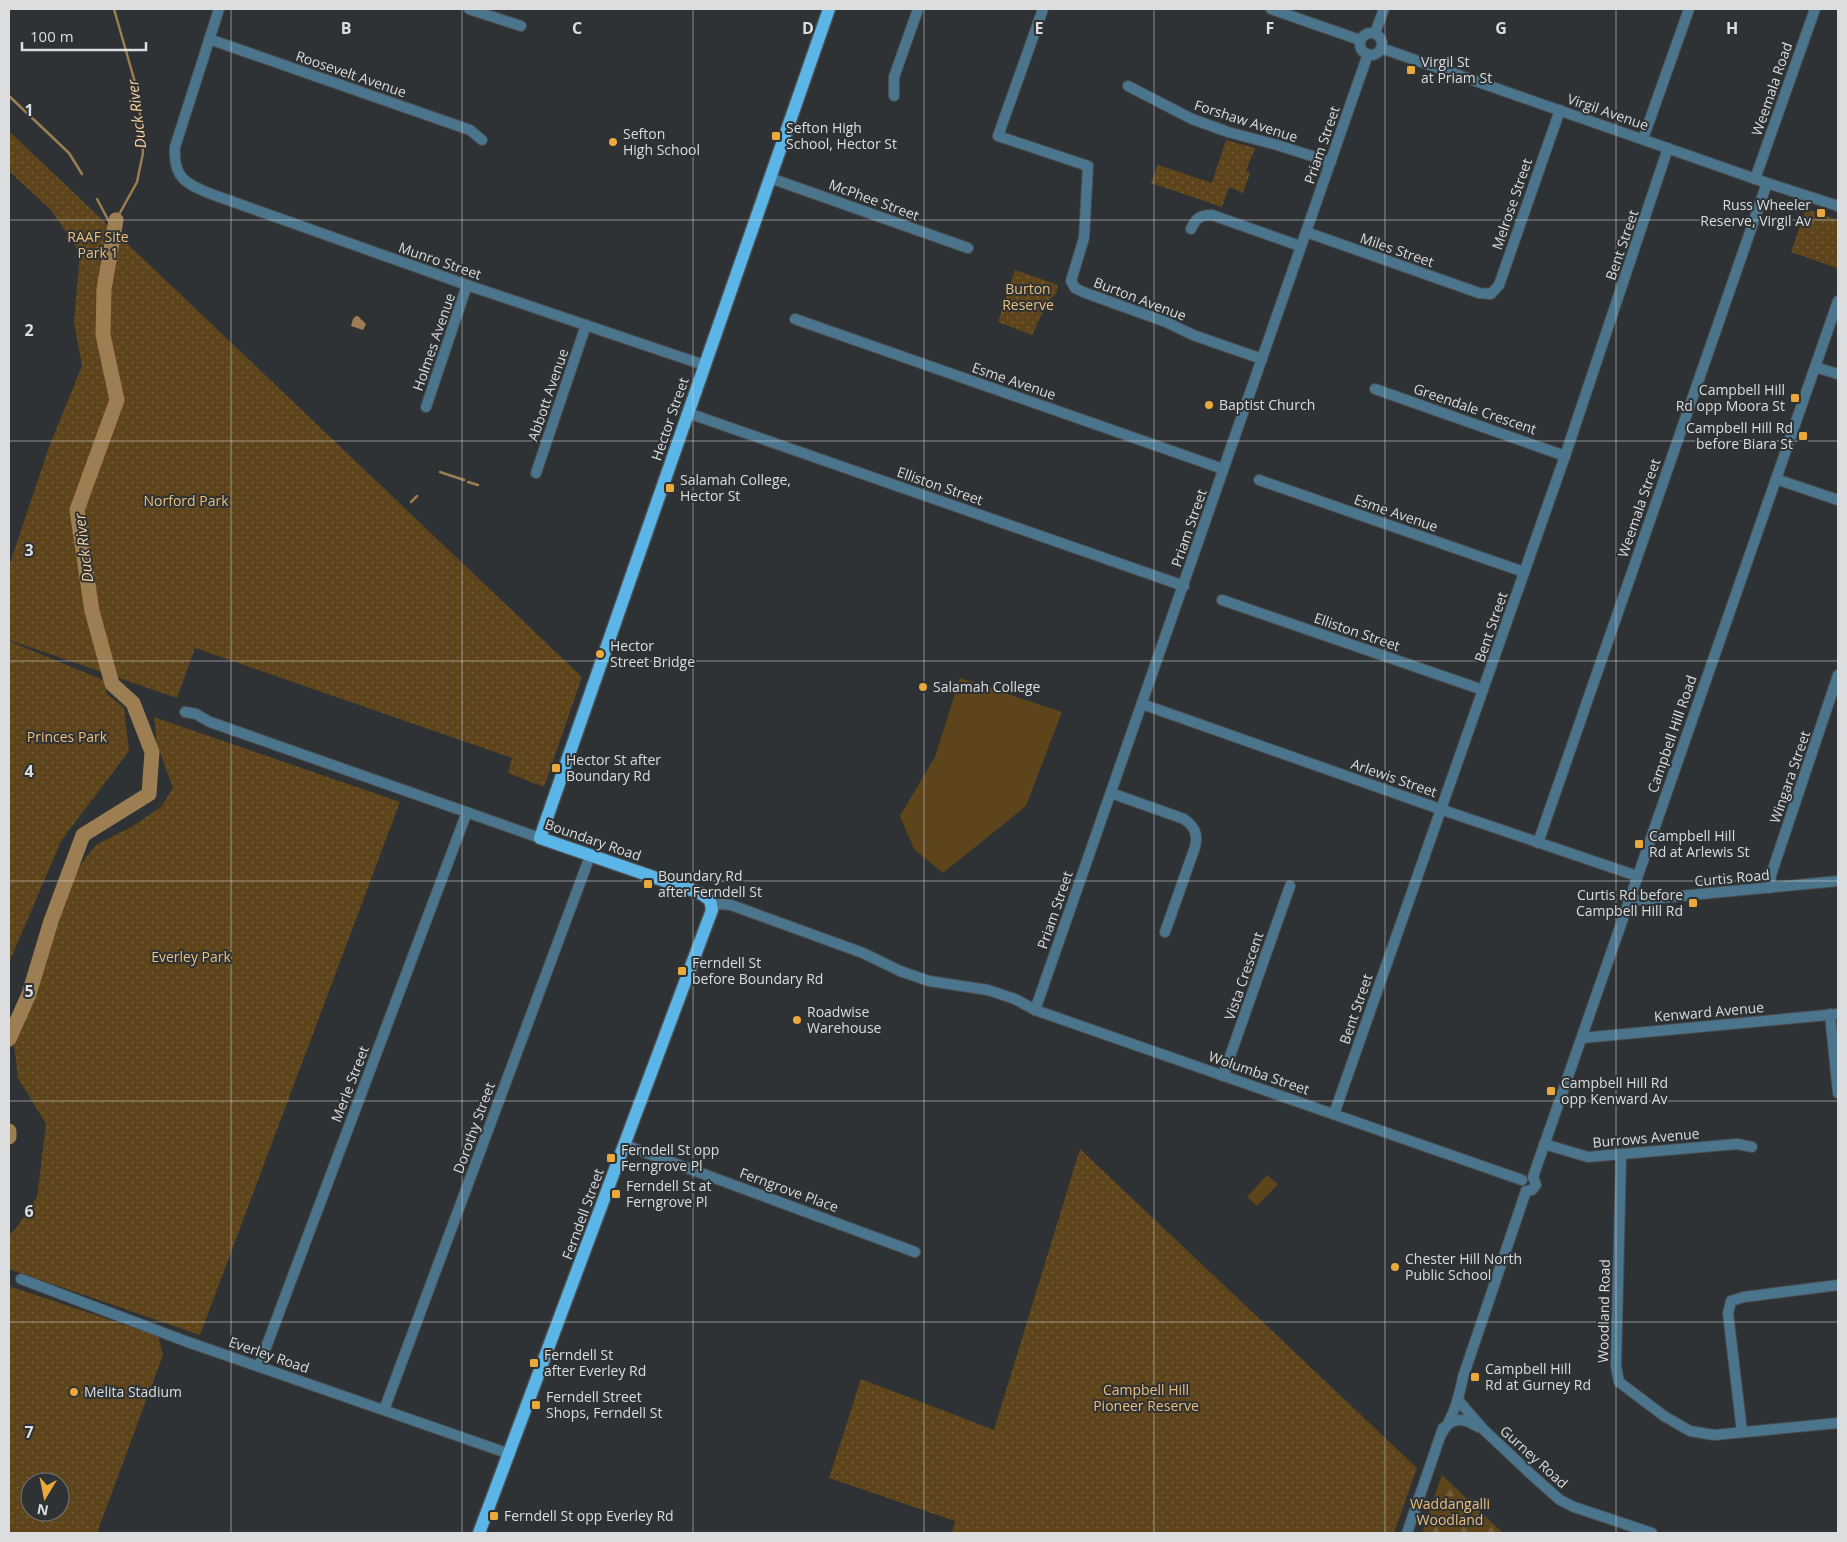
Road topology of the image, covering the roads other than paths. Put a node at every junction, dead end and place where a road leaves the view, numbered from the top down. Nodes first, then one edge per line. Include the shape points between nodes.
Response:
1 (219, 9) edge
2 (469, 9) edge
3 (829, 9) edge
4 (918, 9) edge
5 (1043, 9) edge
6 (1271, 9) edge
7 (1384, 9) edge
8 (1687, 9) edge
9 (1815, 9) edge
10 (520, 26) dead end
11 (1375, 33) junction
12 (209, 39) junction
13 (1360, 40) junction
14 (1381, 48) junction
15 (1368, 54) junction
16 (1128, 86) dead end
17 (894, 96) dead end
18 (1560, 110) junction
19 (1643, 139) junction
20 (482, 140) dead end
21 (1668, 148) junction
22 (1331, 162) junction
23 (770, 178) junction
24 (1755, 179) junction
25 (1767, 183) junction
26 (1838, 208) edge
27 (1191, 229) dead end
28 (1306, 232) junction
29 (1300, 246) junction
30 (968, 248) dead end
31 (467, 285) junction
32 (1479, 293) joint
33 (1838, 301) edge
34 (795, 319) dead end
35 (586, 325) junction
36 (1262, 359) junction
37 (704, 365) junction
38 (1815, 367) junction
39 (1838, 374) edge
40 (1375, 389) dead end
41 (426, 407) dead end
42 (688, 413) junction
43 (1565, 456) junction
44 (1223, 469) junction
45 (536, 473) dead end
46 (1776, 479) junction
47 (1259, 480) dead end
48 (1838, 500) edge
49 (1524, 572) junction
50 (1184, 586) junction
51 (1222, 600) dead end
52 (1838, 675) edge
53 (1483, 690) junction
54 (1142, 704) junction
55 (185, 712) dead end
56 (1111, 793) junction
57 (1440, 809) junction
58 (467, 812) junction
59 (540, 838) junction
60 (1538, 843) junction
61 (590, 856) junction
62 (1637, 876) junction
63 (1838, 881) edge
64 (1290, 886) dead end
65 (1770, 888) junction
66 (1628, 901) junction
67 (712, 905) junction
68 (1166, 932) dead end
69 (1035, 1010) junction
70 (1834, 1014) edge
71 (1582, 1038) junction
72 (1223, 1076) junction
73 (1838, 1093) edge
74 (1334, 1114) junction
75 (1544, 1144) junction
76 (625, 1145) junction
77 (1752, 1147) dead end
78 (1621, 1154) junction
79 (1533, 1177) junction
80 (1522, 1180) junction
81 (1526, 1191) junction
82 (914, 1252) dead end
83 (21, 1279) dead end
84 (1838, 1285) edge
85 (259, 1366) junction
86 (1463, 1377) junction
87 (1458, 1400) junction
88 (384, 1410) junction
89 (1838, 1423) edge
90 (1445, 1429) junction
91 (1483, 1430) junction
92 (1742, 1432) junction
93 (510, 1454) junction
94 (479, 1533) edge
95 (1407, 1533) edge
96 (1652, 1533) edge

1 - 12 street
2 - 10 street
3 - 23 main road, Hector Street
4 - 17 street via 894,77
5 - 36 street, Burton Avenue via 998,136 1088,166 1084,238 1072,284 1075,288 1193,335
6 - 13 street
7 - 11 street
8 - 19 street
9 - 24 street, Weemala Road
11 - 13 street via 1365,34
11 - 14 street via 1382,40
12 - 20 street, Roosevelt Avenue via 470,130
12 - 31 street, Munro Street via 175,147 176,167 188,184
13 - 15 street via 1362,50
14 - 15 street via 1375,54
14 - 18 street, Virgil Avenue
15 - 22 street, Priam Street
16 - 22 street, Forshaw Avenue via 1192,119
18 - 19 street, Virgil Avenue
18 - 32 street, Melrose Street via 1499,285 1490,294
19 - 21 street, Virgil Avenue
21 - 24 street, Virgil Avenue
21 - 43 street, Bent Street
22 - 28 street, Priam Street
23 - 30 street, McPhee Street
23 - 37 main road, Hector Street
24 - 25 street, Virgil Avenue
25 - 26 street, Virgil Avenue
25 - 60 street, Weemala Street
27 - 29 street via 1201,216 1212,215
28 - 29 street, Priam Street
28 - 32 street, Miles Street
29 - 36 street, Priam Street
31 - 35 street, Munro Street
31 - 41 street, Holmes Avenue
33 - 38 street, Campbell Hill Road
34 - 44 street, Esme Avenue
35 - 37 street, Munro Street
35 - 45 street, Abbott Avenue
36 - 44 street, Priam Street
37 - 42 main road, Hector Street
38 - 39 street
38 - 46 street, Campbell Hill Road
40 - 43 street, Greendale Crescent
42 - 50 street, Elliston Street
42 - 59 main road, Hector Street
43 - 49 street, Bent Street
44 - 50 street, Priam Street
46 - 48 street
46 - 62 street, Campbell Hill Road
47 - 49 street, Esme Avenue
49 - 53 street, Bent Street
50 - 54 street, Priam Street
51 - 53 street, Elliston Street
52 - 65 street, Wingara Street via 1771,875
53 - 57 street, Bent Street
54 - 56 street, Priam Street
54 - 57 street, Arlewis Street
55 - 58 street, Boundary Road
56 - 68 street via 1184,819 1195,830 1195,848
56 - 69 street, Priam Street
57 - 60 street, Arlewis Street
57 - 74 street, Bent Street
58 - 59 street, Boundary Road
58 - 85 street, Merle Street
59 - 61 main road, Boundary Road
60 - 62 street, Arlewis Street
61 - 67 main road, Boundary Road via 700,893 707,896
61 - 88 street, Dorothy Street
62 - 66 street, Campbell Hill Road
63 - 65 street, Curtis Road
64 - 72 street, Vista Crescent
65 - 66 street, Curtis Road
66 - 71 street, Campbell Hill Road
67 - 69 street, Wolumba Street via 731,905 863,953 900,971 929,981 988,990
67 - 76 main road, Ferndell Street via 710,918
69 - 72 street, Wolumba Street
70 - 71 street, Kenward Avenue
70 - 73 street
71 - 75 street, Campbell Hill Road
72 - 74 street, Wolumba Street
74 - 80 street, Wolumba Street
75 - 78 street, Burrows Avenue via 1588,1157
75 - 79 street, Campbell Hill Road
76 - 82 street, Ferngrove Place
76 - 93 main road, Ferndell Street
77 - 78 street, Burrows Avenue via 1737,1144
78 - 92 street, Woodland Road via 1616,1366 1619,1382 1690,1431 1714,1435
79 - 80 street
79 - 81 street via 1536,1185
80 - 81 street
81 - 86 street
83 - 85 street, Everley Road
84 - 92 street via 1731,1301 1728,1313
85 - 88 street, Everley Road
86 - 87 street
86 - 90 street via 1444,1421
87 - 90 street
87 - 91 street, Gurney Road
88 - 93 street, Everley Road
89 - 92 street, Woodland Road
90 - 91 street, Gurney Road via 1454,1420 1462,1420
90 - 95 street
91 - 96 street, Gurney Road via 1560,1500
93 - 94 main road, Ferndell Street

